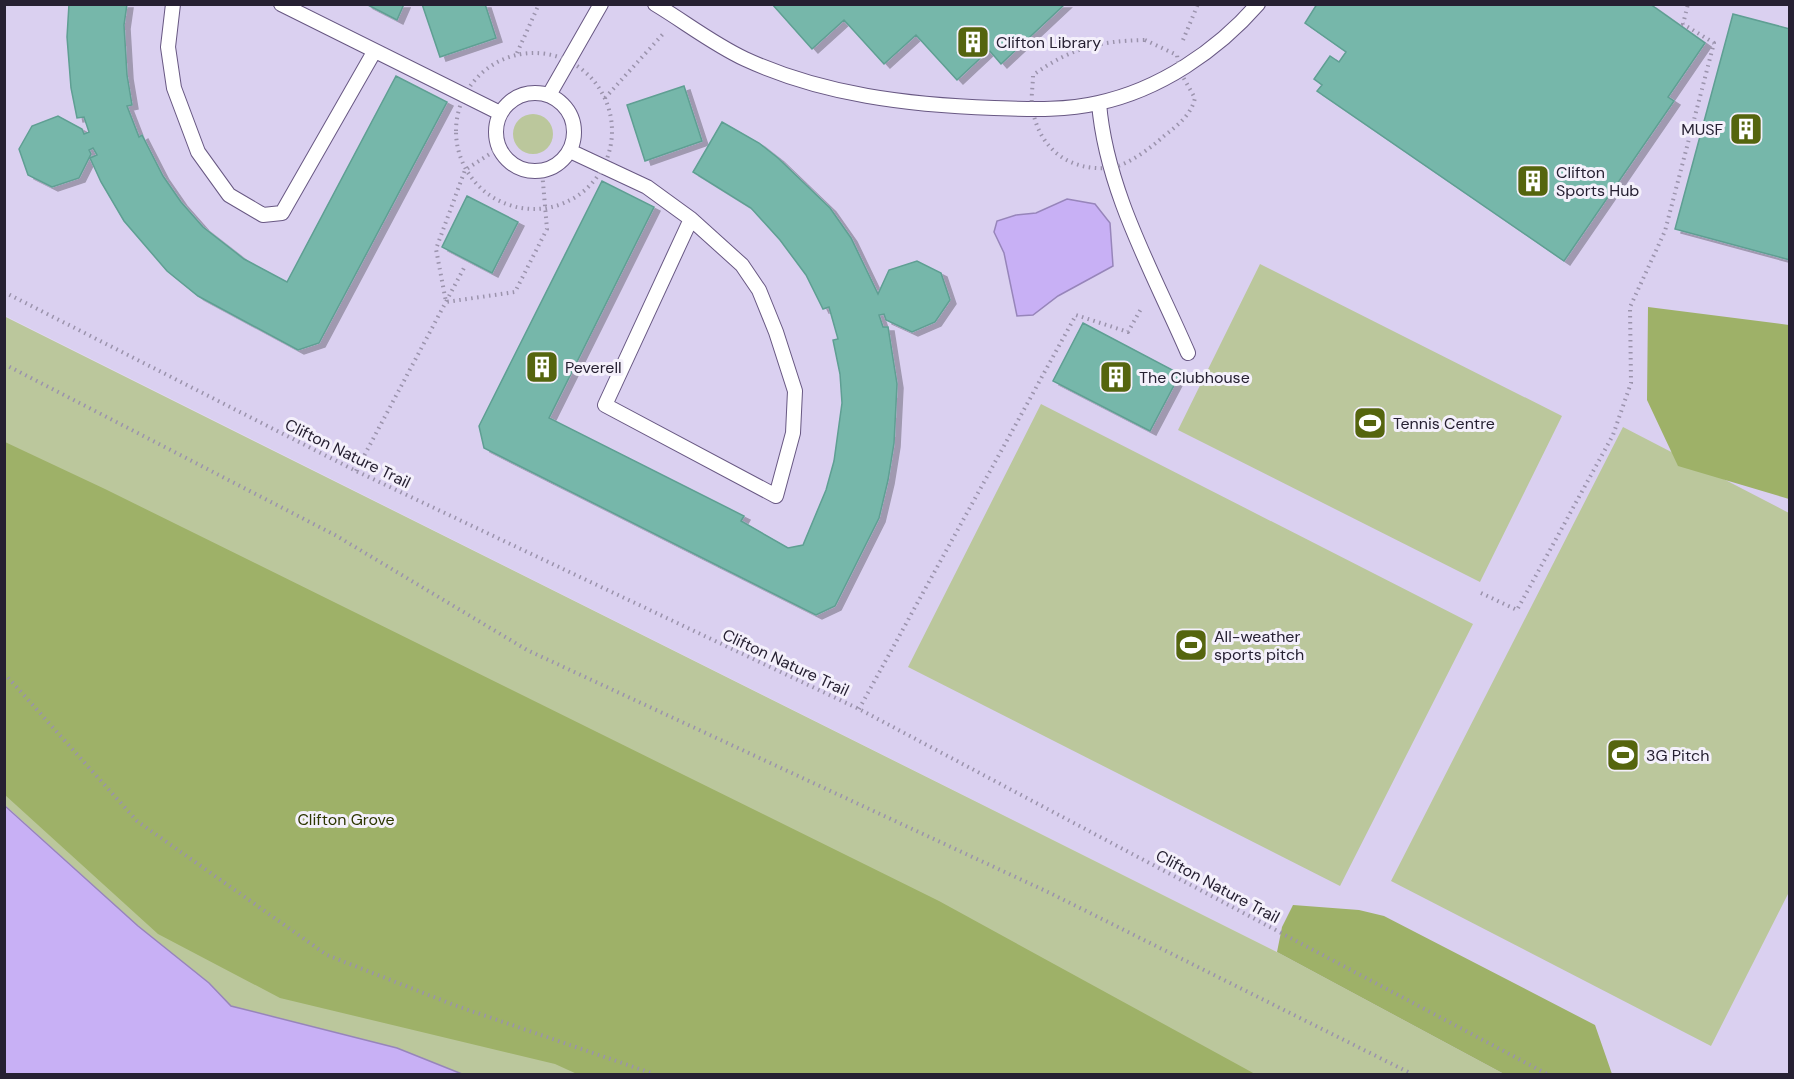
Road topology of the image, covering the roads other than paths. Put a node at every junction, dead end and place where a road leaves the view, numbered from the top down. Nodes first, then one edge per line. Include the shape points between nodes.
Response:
1 (173, 4) edge
2 (281, 4) edge
3 (601, 4) edge
4 (655, 4) edge
5 (1258, 4) edge
6 (374, 52) junction
7 (549, 95) junction
8 (1099, 103) junction
9 (500, 113) junction
10 (570, 151) junction
11 (691, 219) junction
12 (1188, 353) dead end

1 - 6 lane via 168,47 174,88 198,152 229,195 263,215 282,213
2 - 6 lane
3 - 7 lane
4 - 8 lane via 745,59 847,92 939,106 1032,110
5 - 8 lane via 1219,44 1179,70
6 - 9 lane
7 - 9 lane via 521,95
7 - 10 lane via 567,108 575,129
8 - 12 lane via 1101,134 1111,168
9 - 10 lane via 495,130 499,148 509,162 525,170 542,171 558,164
10 - 11 lane via 647,187
11 - 11 lane via 742,265 759,290 795,391 794,433 776,496 605,405

